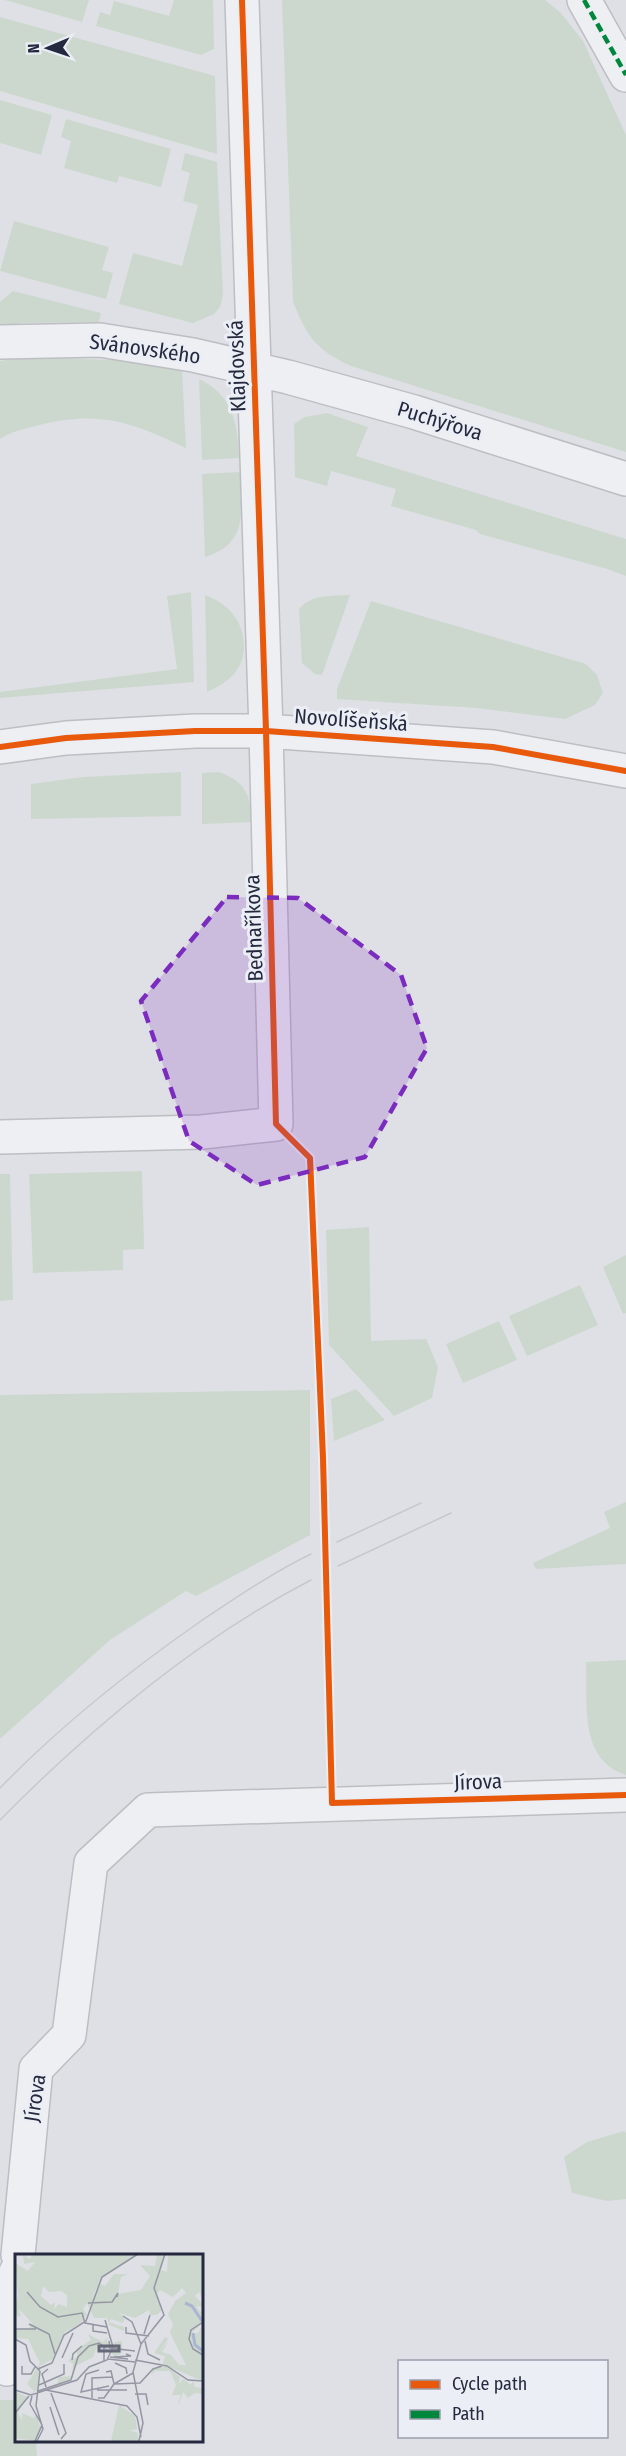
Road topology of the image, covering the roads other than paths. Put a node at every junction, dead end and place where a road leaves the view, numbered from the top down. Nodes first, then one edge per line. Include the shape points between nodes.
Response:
1 (242, 0) edge
2 (584, 0) edge
3 (626, 75) edge
4 (0, 342) edge
5 (253, 368) junction
6 (626, 479) edge
7 (266, 730) junction
8 (0, 747) edge
9 (626, 771) edge
10 (0, 1137) edge
11 (626, 1795) edge
12 (18, 2254) edge
13 (15, 2283) edge
14 (7, 2369) dead end

1 - 5 street, Klajdovská
2 - 3 street
4 - 5 street, Svánovského via 100,339
5 - 6 street, Puchýřova via 414,412
5 - 7 street, Klajdovská
7 - 8 street, Novolíšeňská via 66,738
7 - 9 street, Novolíšeňská via 493,747
7 - 10 street, Bednaříkova via 276,1124 202,1132
11 - 12 street, Jírova via 148,1810 91,1863 69,2036 36,2069
13 - 14 street

